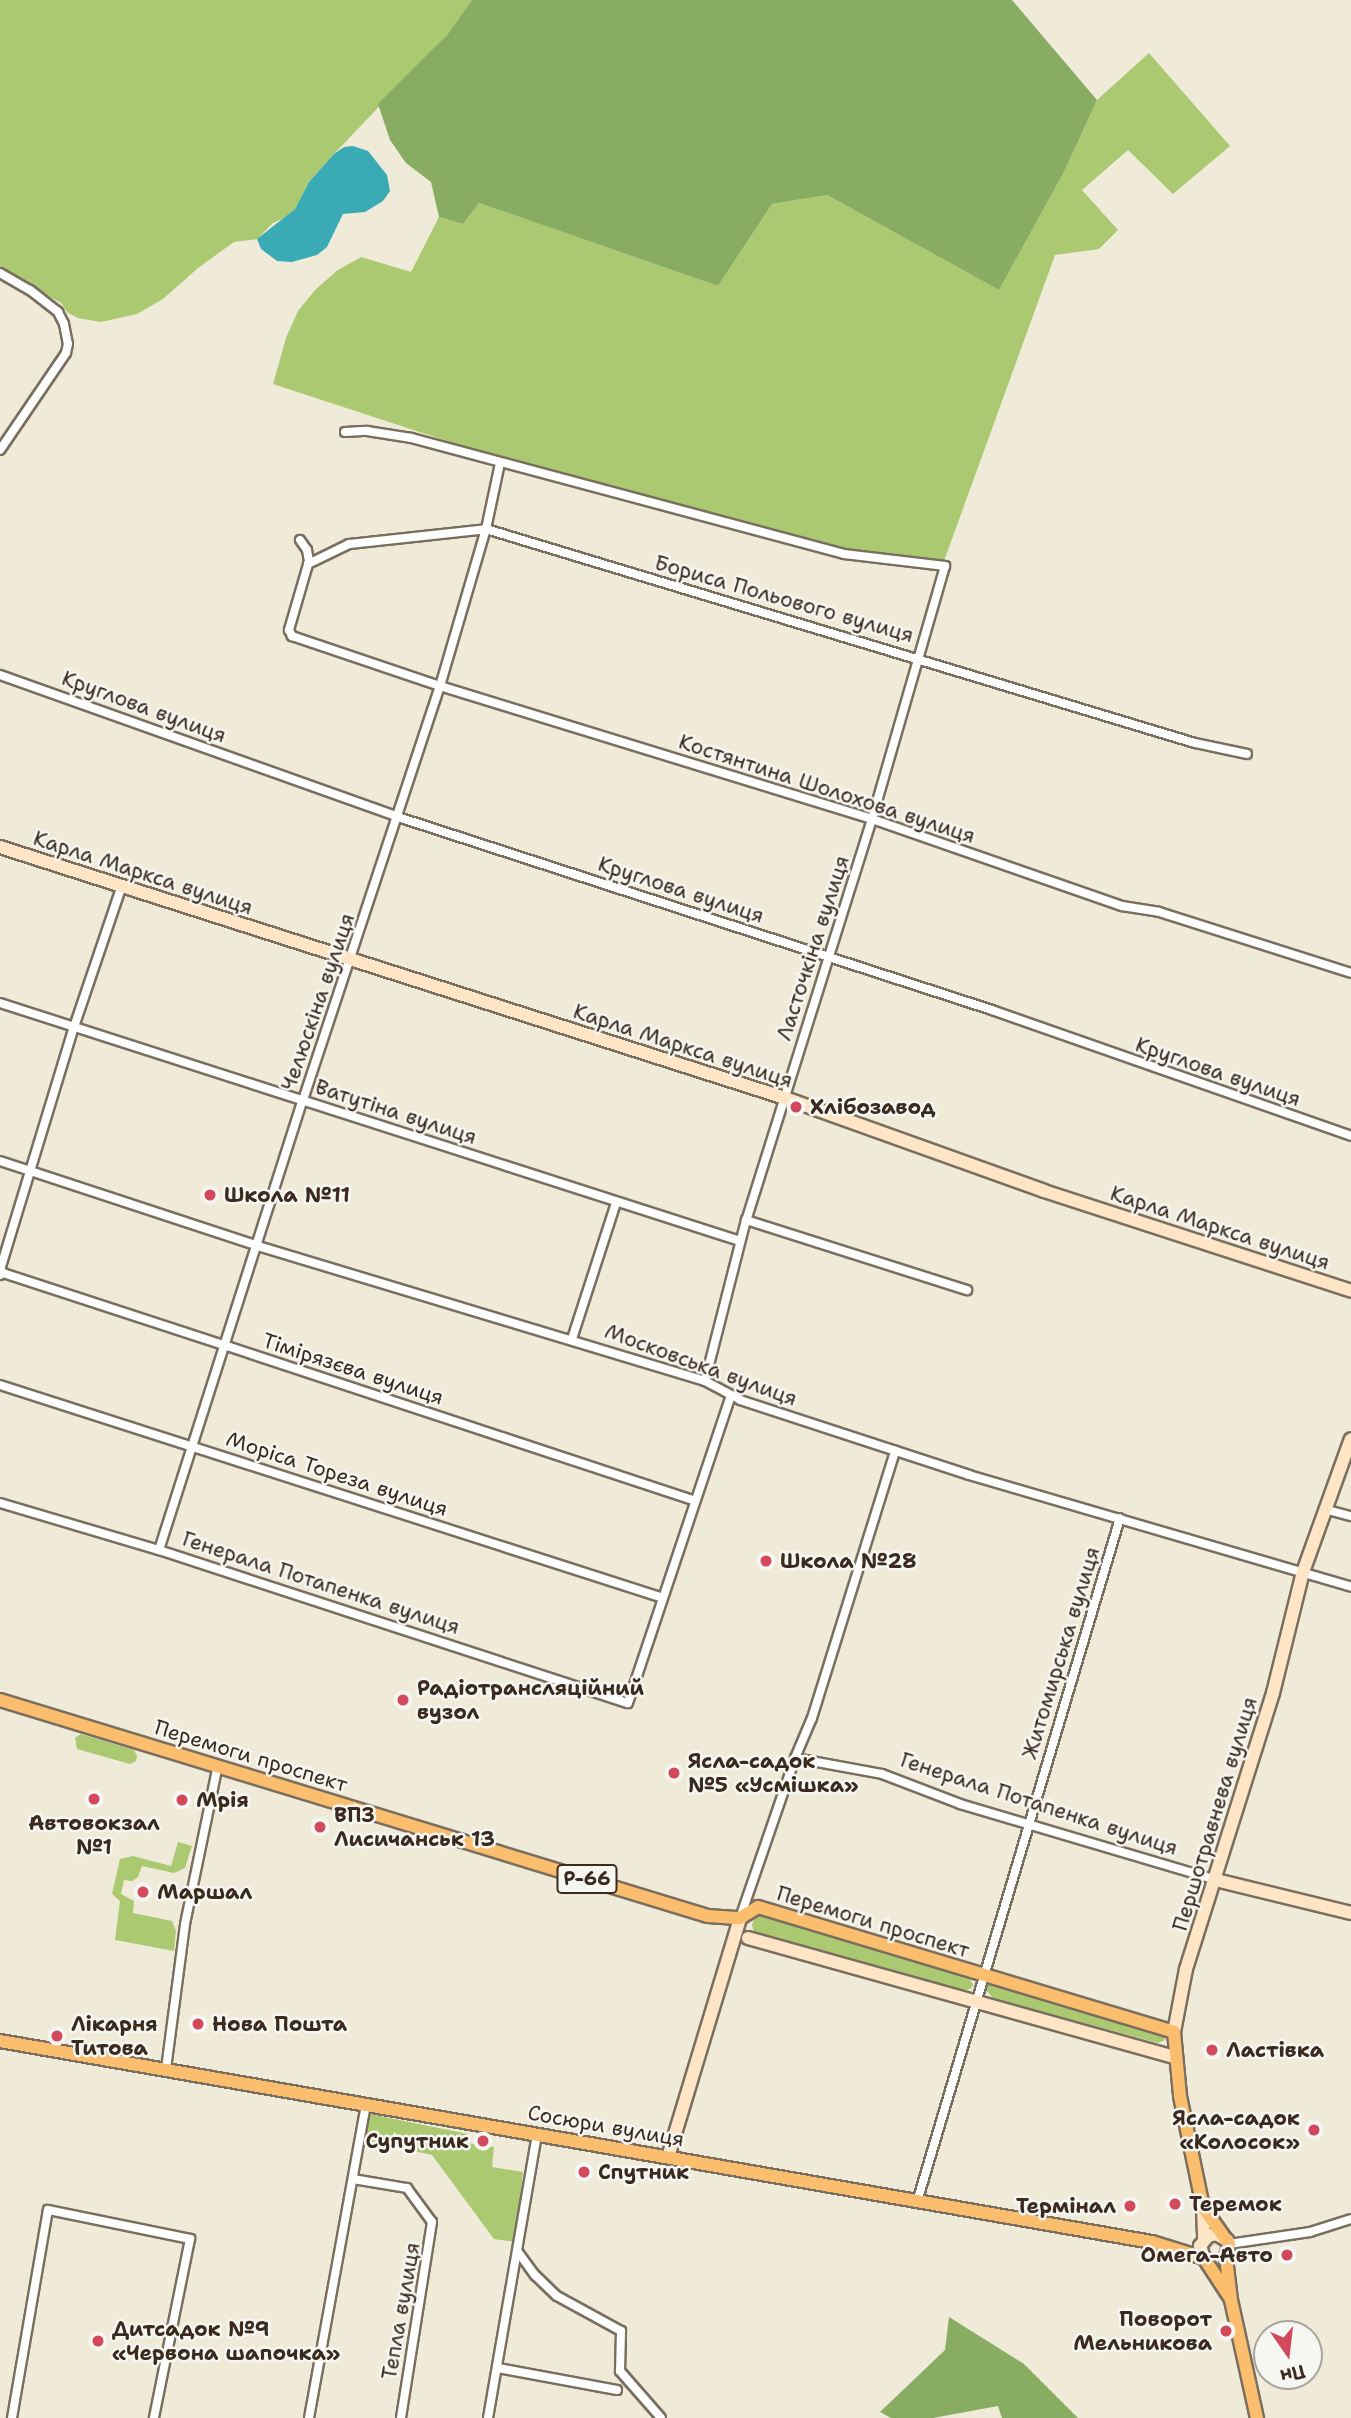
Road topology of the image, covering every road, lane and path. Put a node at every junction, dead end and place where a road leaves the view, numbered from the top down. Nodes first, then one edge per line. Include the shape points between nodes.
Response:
1 (0, 273) edge
2 (345, 432) dead end
3 (0, 450) edge
4 (500, 463) junction
5 (486, 529) junction
6 (300, 540) dead end
7 (308, 564) junction
8 (921, 658) junction
9 (0, 675) edge
10 (440, 686) junction
11 (1247, 754) dead end
12 (398, 817) junction
13 (872, 820) junction
14 (0, 847) edge
15 (122, 885) junction
16 (830, 956) junction
17 (350, 960) junction
18 (1351, 973) edge
19 (0, 1003) edge
20 (74, 1027) junction
21 (782, 1097) junction
22 (303, 1100) junction
23 (1351, 1136) edge
24 (0, 1161) edge
25 (32, 1171) junction
26 (616, 1202) junction
27 (746, 1220) junction
28 (740, 1241) junction
29 (258, 1246) junction
30 (0, 1272) edge
31 (967, 1290) dead end
32 (1351, 1291) edge
33 (572, 1339) junction
34 (227, 1346) junction
35 (705, 1381) junction
36 (0, 1385) edge
37 (731, 1396) junction
38 (1351, 1440) edge
39 (192, 1446) junction
40 (895, 1451) junction
41 (695, 1501) junction
42 (0, 1503) edge
43 (1324, 1509) junction
44 (1351, 1516) edge
45 (1120, 1518) junction
46 (159, 1550) junction
47 (1303, 1572) junction
48 (1351, 1587) edge
49 (663, 1598) junction
50 (0, 1700) edge
51 (794, 1758) junction
52 (218, 1765) junction
53 (1028, 1823) junction
54 (1216, 1880) junction
55 (1351, 1913) edge
56 (740, 1918) junction
57 (748, 1938) junction
58 (729, 1950) junction
59 (984, 1975) junction
60 (976, 1999) junction
61 (1174, 2032) junction
62 (0, 2041) edge
63 (1174, 2057) junction
64 (166, 2069) junction
65 (366, 2103) junction
66 (537, 2133) junction
67 (668, 2157) junction
68 (353, 2179) junction
69 (917, 2202) junction
70 (1203, 2207) junction
71 (1351, 2219) edge
72 (1204, 2238) junction
73 (1228, 2242) junction
74 (519, 2252) junction
75 (1226, 2258) junction
76 (1205, 2259) junction
77 (1231, 2300) junction
78 (498, 2368) junction
79 (617, 2390) dead end
80 (12, 2418) edge
81 (155, 2418) edge
82 (309, 2418) edge
83 (401, 2418) edge
84 (488, 2418) edge
85 (661, 2418) edge
86 (1257, 2418) edge

1 - 3 street via 58,312 68,344
2 - 4 street via 411,438
4 - 5 street, Челюскіна вулиця
4 - 8 street, Ласточкіна вулиця via 844,554 945,566
5 - 7 street, Бориса Польового вулиця via 349,544
5 - 8 street, Бориса Польового вулиця
5 - 10 street, Челюскіна вулиця
6 - 7 street
7 - 10 street, Костянтина Шолохова вулиця via 289,630 292,636
8 - 11 street, Бориса Польового вулиця via 1195,743
8 - 13 street, Ласточкіна вулиця
9 - 12 street, Круглова вулиця
10 - 12 street, Челюскіна вулиця
10 - 13 street, Костянтина Шолохова вулиця
12 - 16 street, Круглова вулиця
12 - 17 street, Челюскіна вулиця
13 - 16 street, Ласточкіна вулиця
13 - 18 street, Костянтина Шолохова вулиця via 1122,906 1158,912
14 - 15 street, Карла Маркса вулиця
15 - 17 street, Карла Маркса вулиця
15 - 20 street
16 - 21 street, Ласточкіна вулиця
16 - 23 street, Круглова вулиця
17 - 21 street, Карла Маркса вулиця
17 - 22 street, Челюскіна вулиця
19 - 20 street, Ватутіна вулиця
20 - 22 street, Ватутіна вулиця
20 - 25 street
21 - 27 street, Ласточкіна вулиця
21 - 32 street, Карла Маркса вулиця via 1032,1186
22 - 26 street, Ватутіна вулиця
22 - 29 street, Челюскіна вулиця
24 - 25 street, Московська вулиця
25 - 29 street, Московська вулиця
25 - 30 street
26 - 28 street, Ватутіна вулиця
26 - 33 street
27 - 28 street, Ласточкіна вулиця
27 - 31 street
28 - 35 street, Ласточкіна вулиця
29 - 33 street, Московська вулиця
29 - 34 street, Челюскіна вулиця
30 - 34 street, Тімірязєва вулиця
33 - 35 street, Московська вулиця
34 - 39 street, Челюскіна вулиця
34 - 41 street, Тімірязєва вулиця
35 - 37 street, Московська вулиця
36 - 39 street, Моріса Тореза вулиця
37 - 40 street, Московська вулиця
37 - 41 street
38 - 43 street, Першотравнева вулиця
39 - 46 street, Челюскіна вулиця
39 - 49 street, Моріса Тореза вулиця
40 - 45 street, Московська вулиця
40 - 51 street via 812,1718
41 - 49 street
42 - 46 street, Генерала Потапенка вулиця
43 - 44 street
43 - 47 street, Першотравнева вулиця
45 - 47 street, Московська вулиця
45 - 53 street, Житомирська вулиця
46 - 49 street, Генерала Потапенка вулиця via 628,1703
47 - 48 street, Московська вулиця
47 - 54 street, Першотравнева вулиця via 1273,1693
50 - 52 main road, Перемоги проспект / Р-66
51 - 53 street, Генерала Потапенка вулиця via 882,1774 960,1804
51 - 56 street
52 - 56 main road, Перемоги проспект / Р-66 via 708,1916
52 - 64 street via 185,1924
53 - 54 street, Генерала Потапенка вулиця
53 - 59 street, Житомирська вулиця
54 - 55 street, Генерала Потапенка вулиця
54 - 61 street, Першотравнева вулиця via 1186,1969
56 - 57 street
56 - 58 street
56 - 59 main road, Перемоги проспект / Р-66 via 758,1907
57 - 58 street
57 - 60 street
58 - 67 street
59 - 60 street, Житомирська вулиця
59 - 61 main road, Перемоги проспект / Р-66
60 - 63 street
60 - 69 street, Житомирська вулиця
61 - 63 main road, Першотравнева вулиця
62 - 64 main road, Сосюри вулиця
63 - 70 main road, Першотравнева вулиця
64 - 65 main road, Сосюри вулиця
65 - 66 main road, Сосюри вулиця
65 - 68 street
66 - 67 main road, Сосюри вулиця
66 - 74 street
67 - 69 main road, Сосюри вулиця
68 - 82 street
68 - 83 street, Тепла вулиця via 407,2188 432,2222
69 - 76 main road, Сосюри вулиця via 1152,2242
70 - 72 street, Першотравнева вулиця
70 - 73 main road, Першотравнева вулиця
71 - 73 street via 1310,2232
72 - 73 street via 1216,2234
72 - 76 street via 1200,2246
73 - 75 main road
74 - 78 street
74 - 85 street via 557,2295 621,2331 620,2371
75 - 76 street via 1217,2263
75 - 77 main road
76 - 77 main road
77 - 86 main road
78 - 79 street
78 - 84 street
80 - 81 street via 48,2210 190,2239

